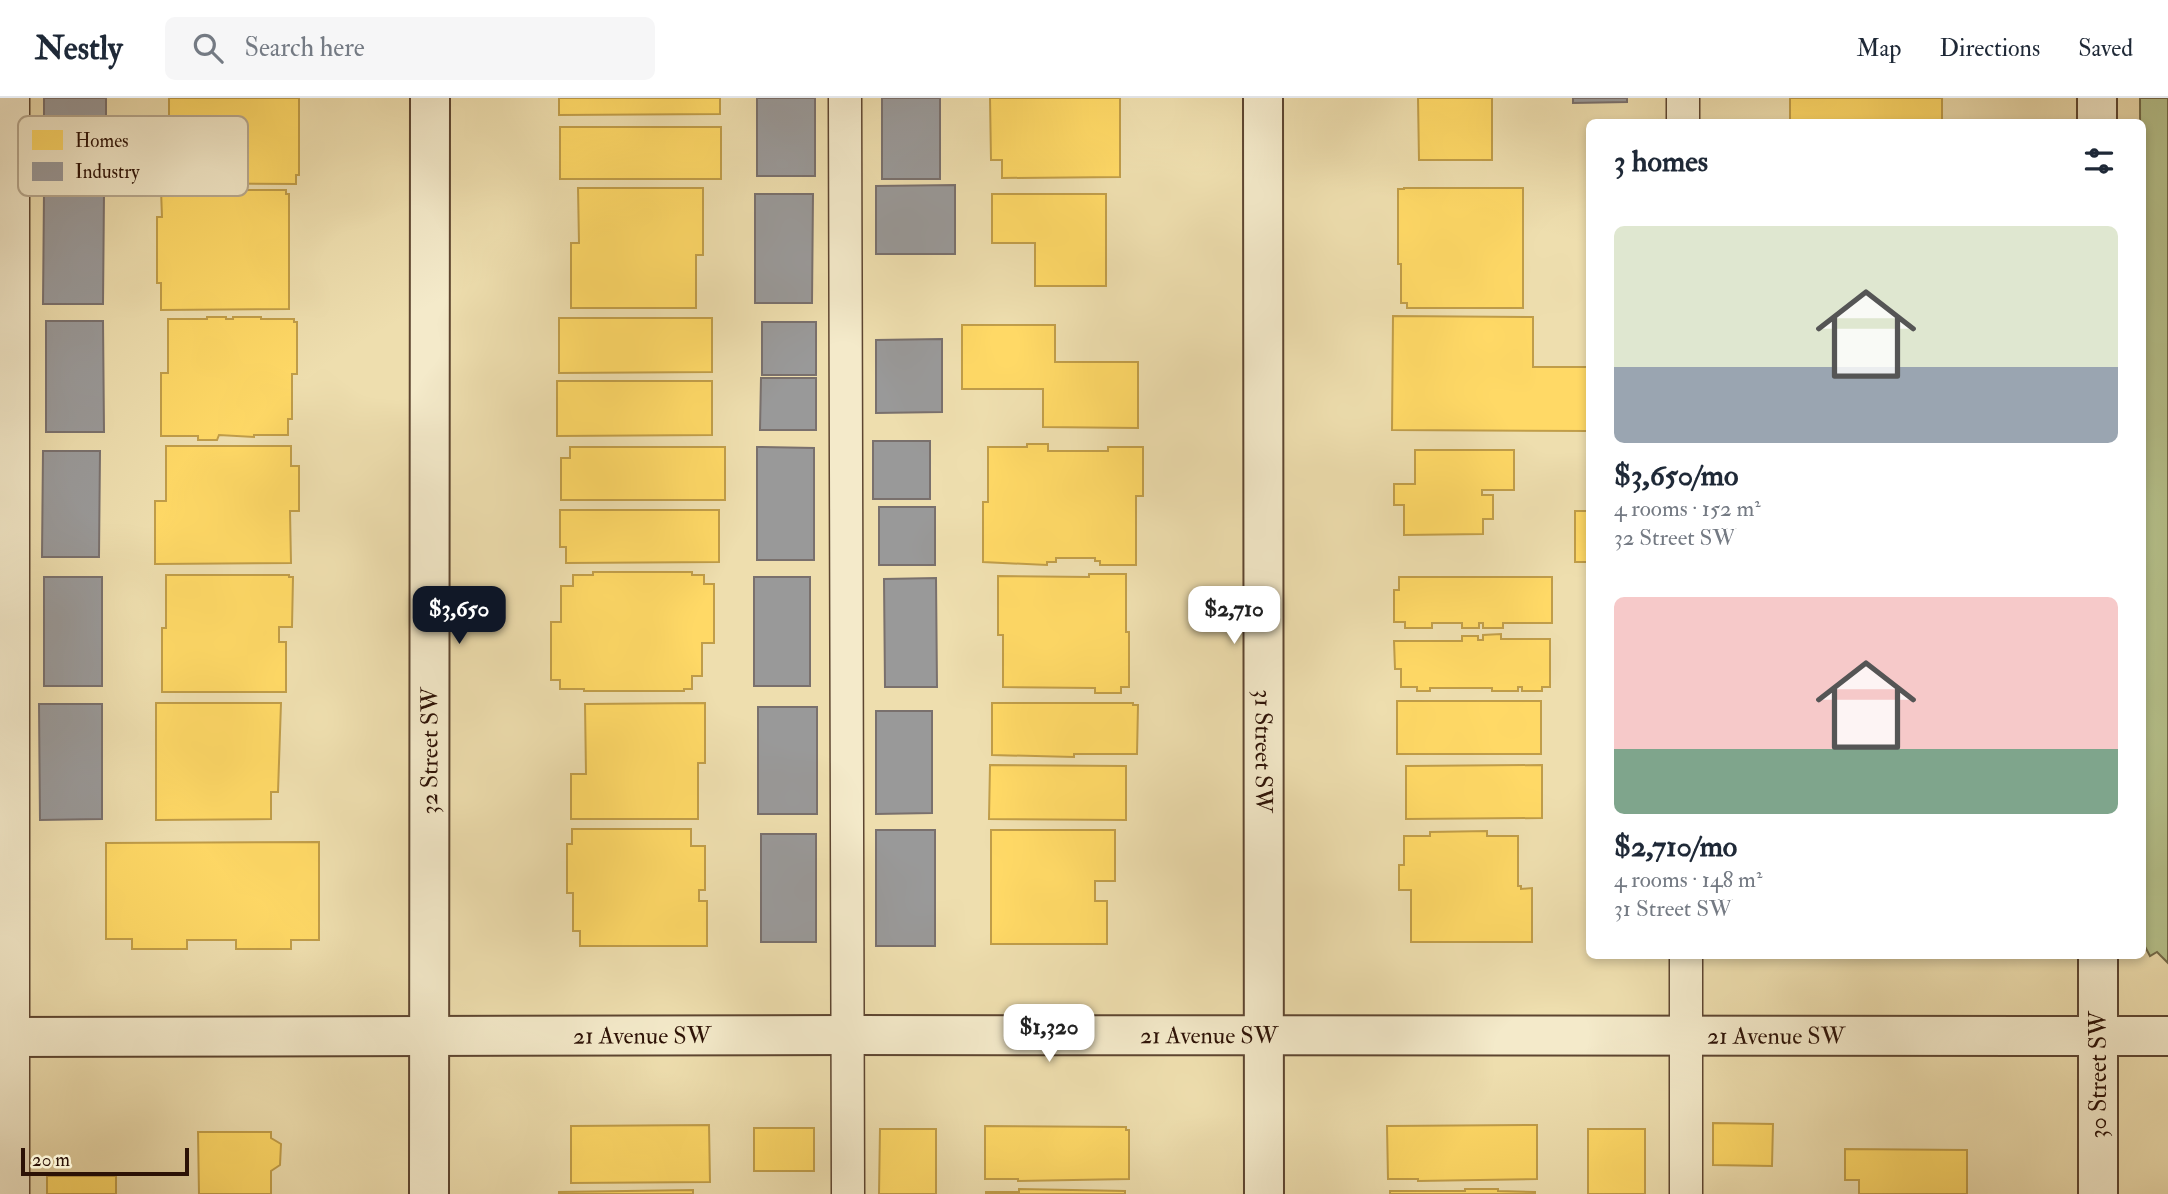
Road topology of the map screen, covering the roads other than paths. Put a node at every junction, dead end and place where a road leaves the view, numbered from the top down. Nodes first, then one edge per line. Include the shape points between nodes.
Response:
1 (13, 98) edge
2 (430, 98) edge
3 (845, 98) edge
4 (1263, 98) edge
5 (1683, 98) edge
6 (2097, 98) edge
7 (1683, 119) edge
8 (2097, 119) edge
9 (1686, 959) edge
10 (2098, 959) edge
11 (429, 1035) junction
12 (848, 1035) junction
13 (1264, 1035) junction
14 (2098, 1036) junction
15 (2168, 1036) edge
16 (6, 1037) edge
17 (1686, 1037) junction
18 (13, 1194) edge
19 (429, 1194) edge
20 (848, 1194) edge
21 (1264, 1194) edge
22 (1686, 1194) edge
23 (2098, 1194) edge

1 - 16 lane
2 - 11 street, 32 Street SW
3 - 12 lane
4 - 13 street, 31 Street SW
5 - 7 lane
6 - 8 street
9 - 17 lane
10 - 14 street, 30 Street SW
11 - 12 street, 21 Avenue SW
11 - 16 street, 21 Avenue SW
11 - 19 street, 32 Street SW
12 - 13 street, 21 Avenue SW
12 - 20 lane
13 - 17 street, 21 Avenue SW
13 - 21 street, 31 Street SW
14 - 15 street, 21 Avenue SW
14 - 17 street, 21 Avenue SW
14 - 23 street, 30 Street SW
16 - 18 lane
17 - 22 lane

